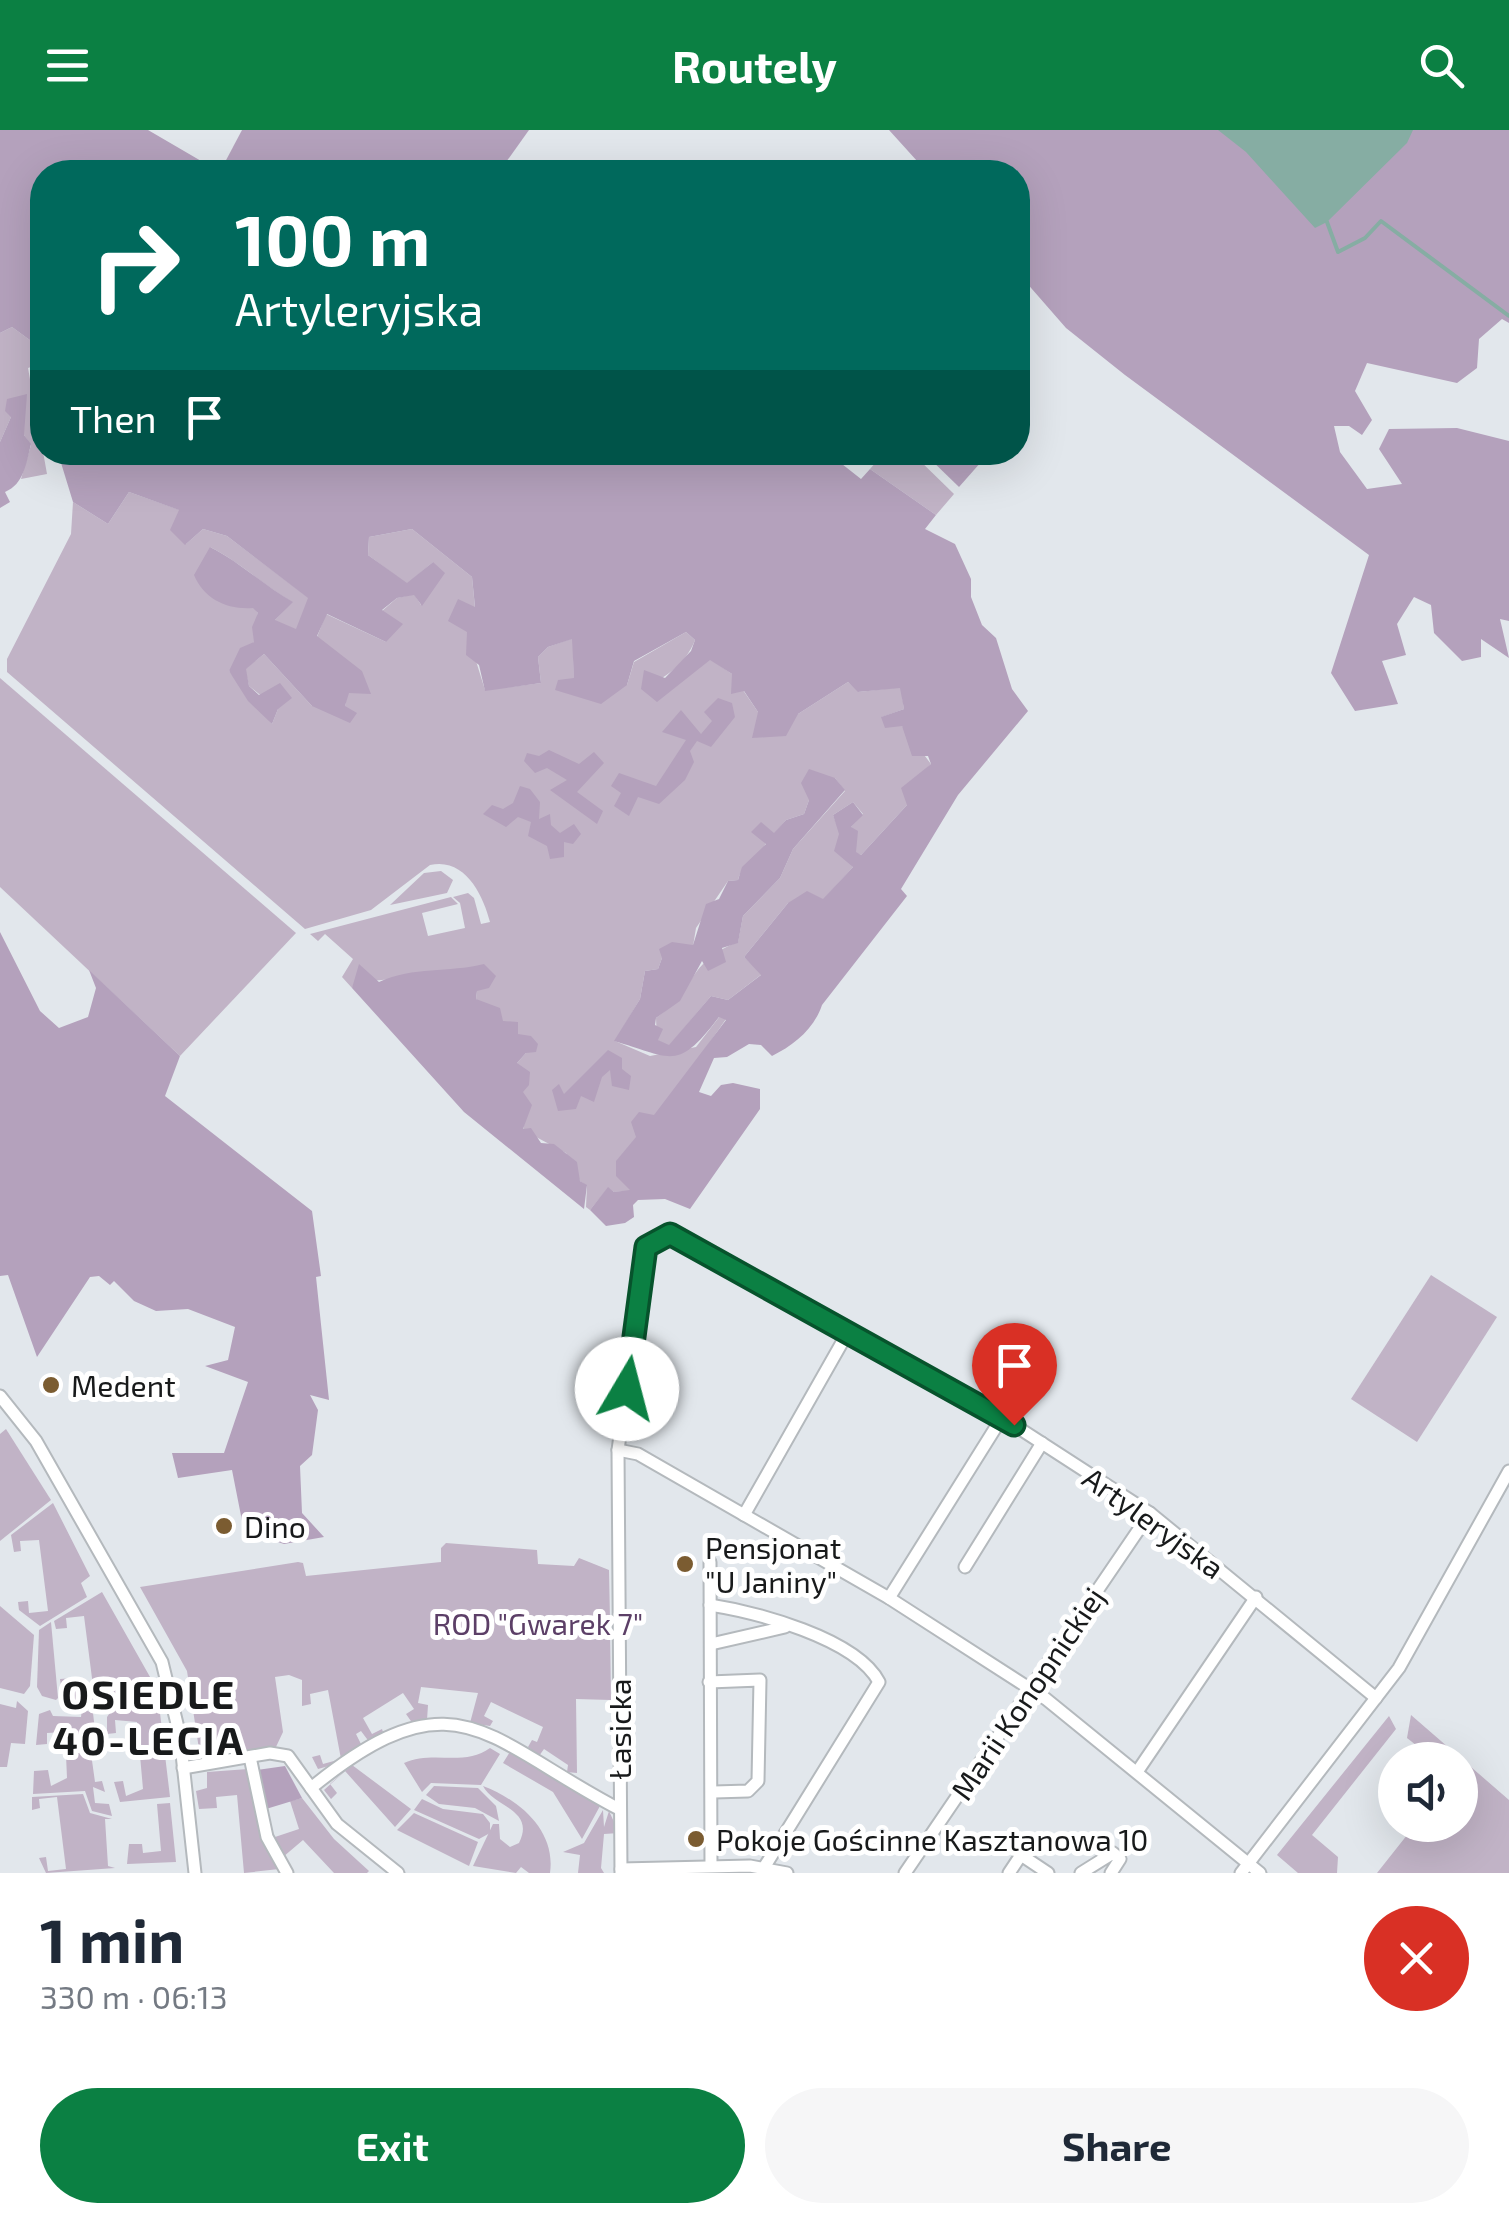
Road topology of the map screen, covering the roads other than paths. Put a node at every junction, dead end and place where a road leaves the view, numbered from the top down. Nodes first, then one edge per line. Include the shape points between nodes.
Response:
1 (848, 1332) junction
2 (0, 1396) edge
3 (1001, 1418) junction
4 (1042, 1443) junction
5 (618, 1450) junction
6 (1509, 1471) edge
7 (1150, 1513) junction
8 (744, 1515) junction
9 (710, 1562) dead end
10 (965, 1567) dead end
11 (1256, 1596) junction
12 (889, 1598) junction
13 (710, 1605) junction
14 (787, 1626) junction
15 (711, 1644) junction
16 (709, 1682) junction
17 (1029, 1688) junction
18 (1376, 1698) junction
19 (250, 1757) junction
20 (183, 1768) junction
21 (1137, 1772) junction
22 (311, 1788) junction
23 (714, 1792) junction
24 (620, 1809) junction
25 (711, 1866) junction
26 (765, 1866) junction
27 (1244, 1869) edge
28 (621, 1871) edge
29 (194, 1873) edge
30 (287, 1873) edge
31 (398, 1873) edge
32 (786, 1873) edge
33 (905, 1873) edge
34 (1009, 1873) edge
35 (1048, 1873) edge
36 (1081, 1873) edge
37 (1111, 1873) edge
38 (1260, 1873) edge

1 - 3 street, Artyleryjska
1 - 5 street, Artyleryjska via 680,1237 652,1241 643,1263
1 - 8 street
2 - 20 street via 43,1452 162,1662
3 - 4 street, Artyleryjska
3 - 12 street
4 - 7 street, Artyleryjska
4 - 10 street
5 - 8 street via 638,1454
5 - 24 street, Łasicka
6 - 18 street via 1412,1647
7 - 11 street, Artyleryjska
7 - 17 street, Marii Konopnickiej
8 - 12 street
9 - 13 street
11 - 18 street, Artyleryjska
11 - 21 street
12 - 17 street
13 - 14 street
13 - 15 street
14 - 15 street
14 - 26 street via 862,1662 879,1682
15 - 16 street
16 - 23 street
16 - 23 street via 760,1680 758,1781 748,1791
17 - 21 street
17 - 33 street, Marii Konopnickiej
18 - 27 street
19 - 20 street
19 - 22 street via 288,1756
19 - 30 street via 268,1837
20 - 29 street
21 - 27 street
22 - 24 street via 402,1732 454,1724 494,1734
22 - 31 street via 348,1836
23 - 25 street
24 - 28 street, Łasicka
25 - 26 street
25 - 28 street
26 - 32 street
27 - 38 street
34 - 35 street via 1020,1855
36 - 37 street via 1113,1853 1120,1859

